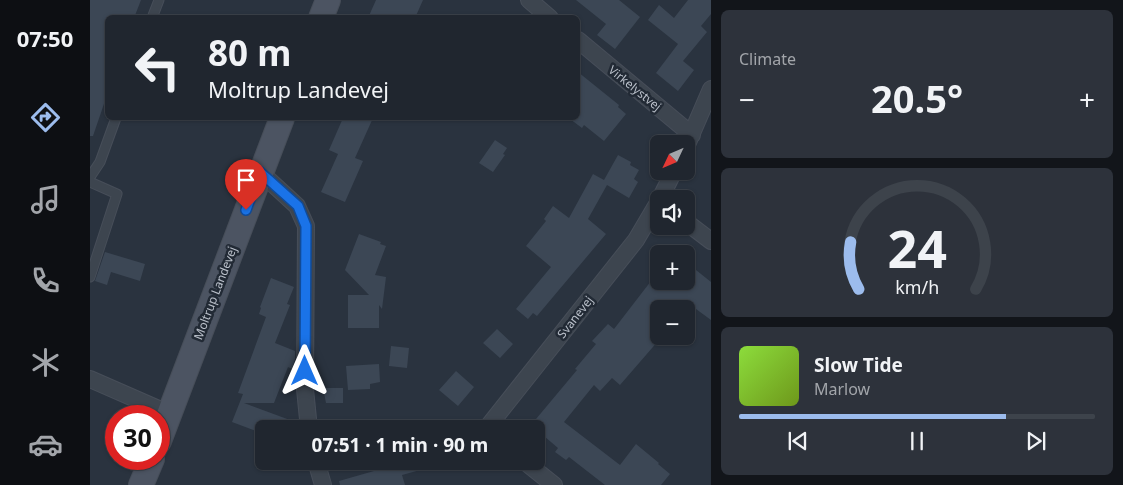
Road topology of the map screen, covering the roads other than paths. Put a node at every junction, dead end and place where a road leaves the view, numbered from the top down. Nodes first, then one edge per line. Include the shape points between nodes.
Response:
1 (159, 0) edge
2 (328, 0) edge
3 (529, 0) edge
4 (153, 15) edge
5 (322, 15) edge
6 (546, 15) edge
7 (580, 42) edge
8 (710, 90) edge
9 (115, 120) edge
10 (281, 120) edge
11 (682, 135) edge
12 (691, 135) edge
13 (260, 172) junction
14 (90, 177) edge
15 (90, 182) edge
16 (650, 216) edge
17 (695, 229) edge
18 (710, 241) edge
19 (90, 277) edge
20 (90, 380) edge
21 (149, 405) edge
22 (170, 414) edge
23 (307, 420) edge
24 (493, 420) edge
25 (147, 470) edge
26 (318, 470) edge
27 (535, 470) edge
28 (141, 485) edge
29 (322, 485) edge
30 (554, 485) edge

1 - 4 lane
2 - 5 street
3 - 6 street
7 - 11 street, Virkelystvej
8 - 12 street
9 - 14 lane via 100,162
10 - 13 street, Moltrup Landevej
13 - 22 street, Moltrup Landevej
13 - 23 street via 298,206 306,226
15 - 19 lane via 117,194
16 - 24 street, Svanevej via 636,240
17 - 18 street
20 - 21 street
25 - 28 street
26 - 29 street
27 - 30 street

